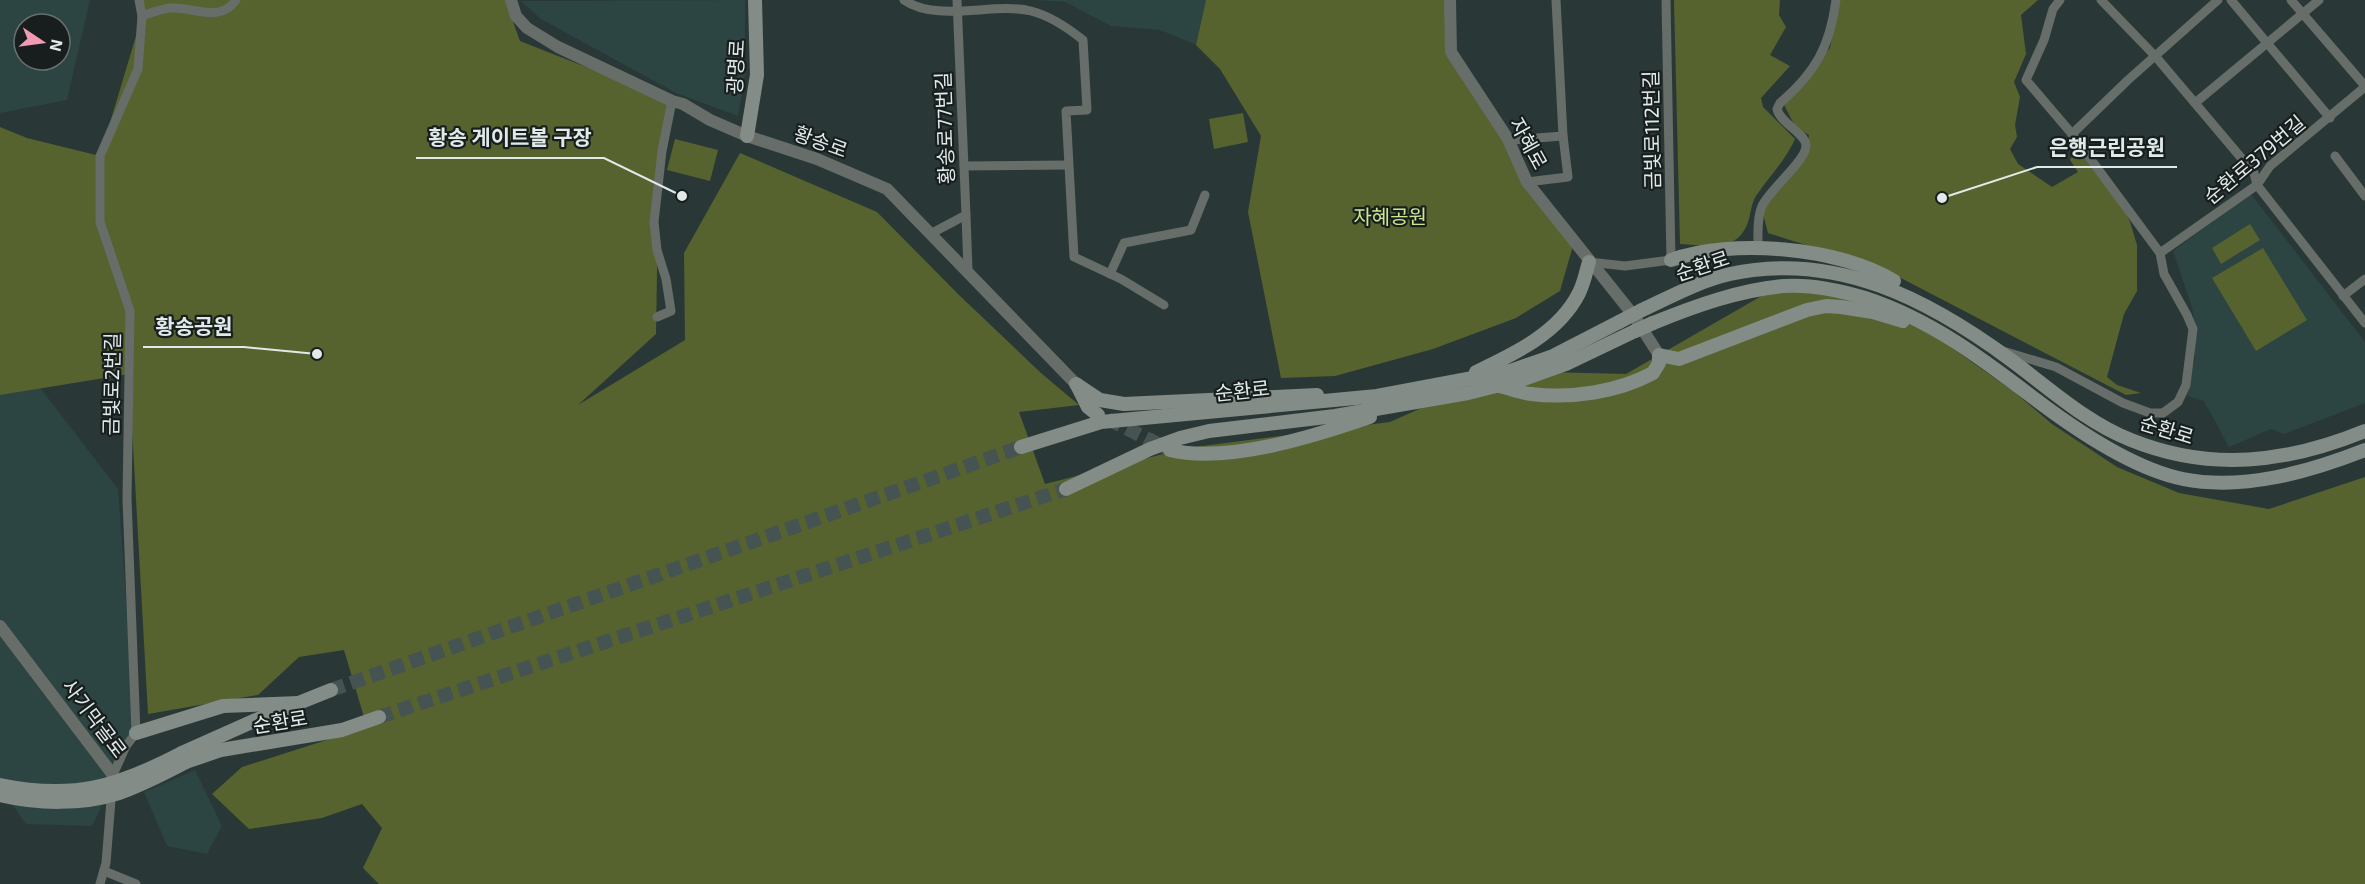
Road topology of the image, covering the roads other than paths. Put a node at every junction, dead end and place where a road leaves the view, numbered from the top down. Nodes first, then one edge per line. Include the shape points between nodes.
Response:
1 (139, 0) edge
2 (236, 0) edge
3 (511, 0) edge
4 (756, 0) edge
5 (904, 0) edge
6 (1450, 0) edge
7 (1556, 0) edge
8 (1666, 0) edge
9 (1836, 0) edge
10 (2060, 0) edge
11 (2102, 0) edge
12 (2218, 0) edge
13 (2231, 0) edge
14 (2291, 0) edge
15 (2319, 0) edge
16 (957, 5) edge
17 (2302, 13) junction
18 (142, 16) junction
19 (2265, 43) junction
20 (2156, 57) junction
21 (2365, 87) edge
22 (672, 101) junction
23 (2195, 103) junction
24 (2330, 118) junction
25 (2072, 134) junction
26 (747, 136) junction
27 (1563, 136) junction
28 (1508, 139) junction
29 (2335, 156) dead end
30 (1067, 165) junction
31 (964, 166) junction
32 (1527, 182) junction
33 (2257, 185) junction
34 (1205, 195) dead end
35 (2365, 196) edge
36 (966, 215) junction
37 (932, 233) junction
38 (1758, 248) junction
39 (2160, 253) junction
40 (1671, 260) junction
41 (1589, 262) junction
42 (968, 271) junction
43 (1110, 274) junction
44 (2365, 279) edge
45 (2343, 296) junction
46 (1164, 305) dead end
47 (1930, 306) junction
48 (657, 317) dead end
49 (2365, 323) edge
50 (1956, 340) junction
51 (1996, 348) junction
52 (1659, 355) junction
53 (1463, 379) junction
54 (1076, 384) junction
55 (1498, 386) junction
56 (1377, 396) junction
57 (1406, 405) junction
58 (1098, 415) tunnel mouth
59 (2365, 431) edge
60 (1021, 447) tunnel mouth
61 (1170, 450) tunnel mouth
62 (2365, 450) edge
63 (1066, 489) tunnel mouth
64 (0, 626) edge
65 (331, 690) tunnel mouth
66 (299, 703) junction
67 (379, 717) tunnel mouth
68 (136, 732) junction
69 (184, 757) junction
70 (113, 775) junction
71 (0, 785) edge
72 (112, 792) junction
73 (0, 793) edge
74 (104, 871) junction
75 (100, 884) edge
76 (136, 884) edge

1 - 18 street, 금빛로2번길
2 - 18 street via 219,12 170,8
3 - 22 street, 황송로 via 516,16 558,47
4 - 26 main road, 광명로 via 757,75
5 - 16 street via 936,11
6 - 28 street, 자혜로 via 1451,52
7 - 27 street
8 - 40 street, 금빛로112번길
9 - 38 street via 1816,66 1777,109 1806,146 1761,208
10 - 25 street via 2026,80
11 - 20 street
12 - 20 street
13 - 19 street
14 - 17 street
15 - 17 street
16 - 30 street via 1030,10 1067,27 1083,40 1087,110 1066,111
16 - 31 street, 황송로77번길
17 - 19 street
17 - 21 street
18 - 68 street, 금빛로2번길 via 138,69 100,156 100,222 130,311 127,499
19 - 23 street
19 - 24 street
20 - 23 street
20 - 25 street
21 - 24 street, 순환로379번길
22 - 26 street, 황송로
22 - 48 street via 654,222 671,311
23 - 33 street via 2254,173
24 - 33 street, 순환로379번길 via 2270,166
25 - 39 street
26 - 37 street, 황송로 via 817,159 887,189
27 - 28 street
27 - 32 street via 1568,177
28 - 32 street, 자혜로
29 - 35 street
30 - 31 street
30 - 43 street via 1074,257
31 - 36 street, 황송로77번길
32 - 41 street, 자혜로
33 - 39 street, 순환로379번길
33 - 45 street
34 - 43 street via 1191,230 1124,243
36 - 37 street
36 - 42 street, 황송로77번길
37 - 42 street, 황송로
38 - 40 main road via 1688,254
38 - 47 main road via 1791,250 1856,265 1891,279
39 - 51 street via 2164,274 2193,329 2186,385 2178,402 2163,413 2150,413 2123,403 2056,367
40 - 41 street via 1625,266
41 - 52 street, 자혜로 via 1634,316
41 - 53 main road via 1579,293 1542,336
42 - 54 street, 황송로
43 - 46 street
44 - 45 street
45 - 49 street
47 - 51 main road, 순환로
47 - 53 main road, 순환로, bridge via 1867,280 1832,272 1795,268 1729,274 1682,290 1533,365
50 - 52 main road via 1893,317 1826,306 1792,314 1679,359
50 - 55 main road, 순환로, bridge via 1892,307 1840,291 1785,286 1687,310 1566,364
50 - 62 main road, 순환로 via 2064,421 2138,462 2181,478 2243,482 2317,467
51 - 59 main road, 순환로 via 2108,430 2185,457 2251,460 2320,446
52 - 55 main road via 1653,373 1607,390 1531,394
53 - 56 main road, 순환로
54 - 56 main road via 1100,400 1124,404 1306,394
54 - 58 main road via 1088,407
55 - 57 main road, 순환로
56 - 60 main road, 순환로 via 1101,422
57 - 61 main road via 1303,438 1238,451 1185,454
57 - 63 main road, 순환로 via 1190,436 1150,449
64 - 70 street, 사기막골로
65 - 66 main road, 순환로
66 - 68 main road via 223,706
66 - 69 main road, 순환로
67 - 69 main road, 순환로 via 342,730
68 - 70 street
69 - 71 main road, bridge via 97,788 42,791
69 - 73 main road, bridge via 119,793 44,801
70 - 72 street, 사기막골로
72 - 73 street via 49,800
72 - 74 street, 사기막골로
74 - 75 street, 사기막골로
74 - 76 street

